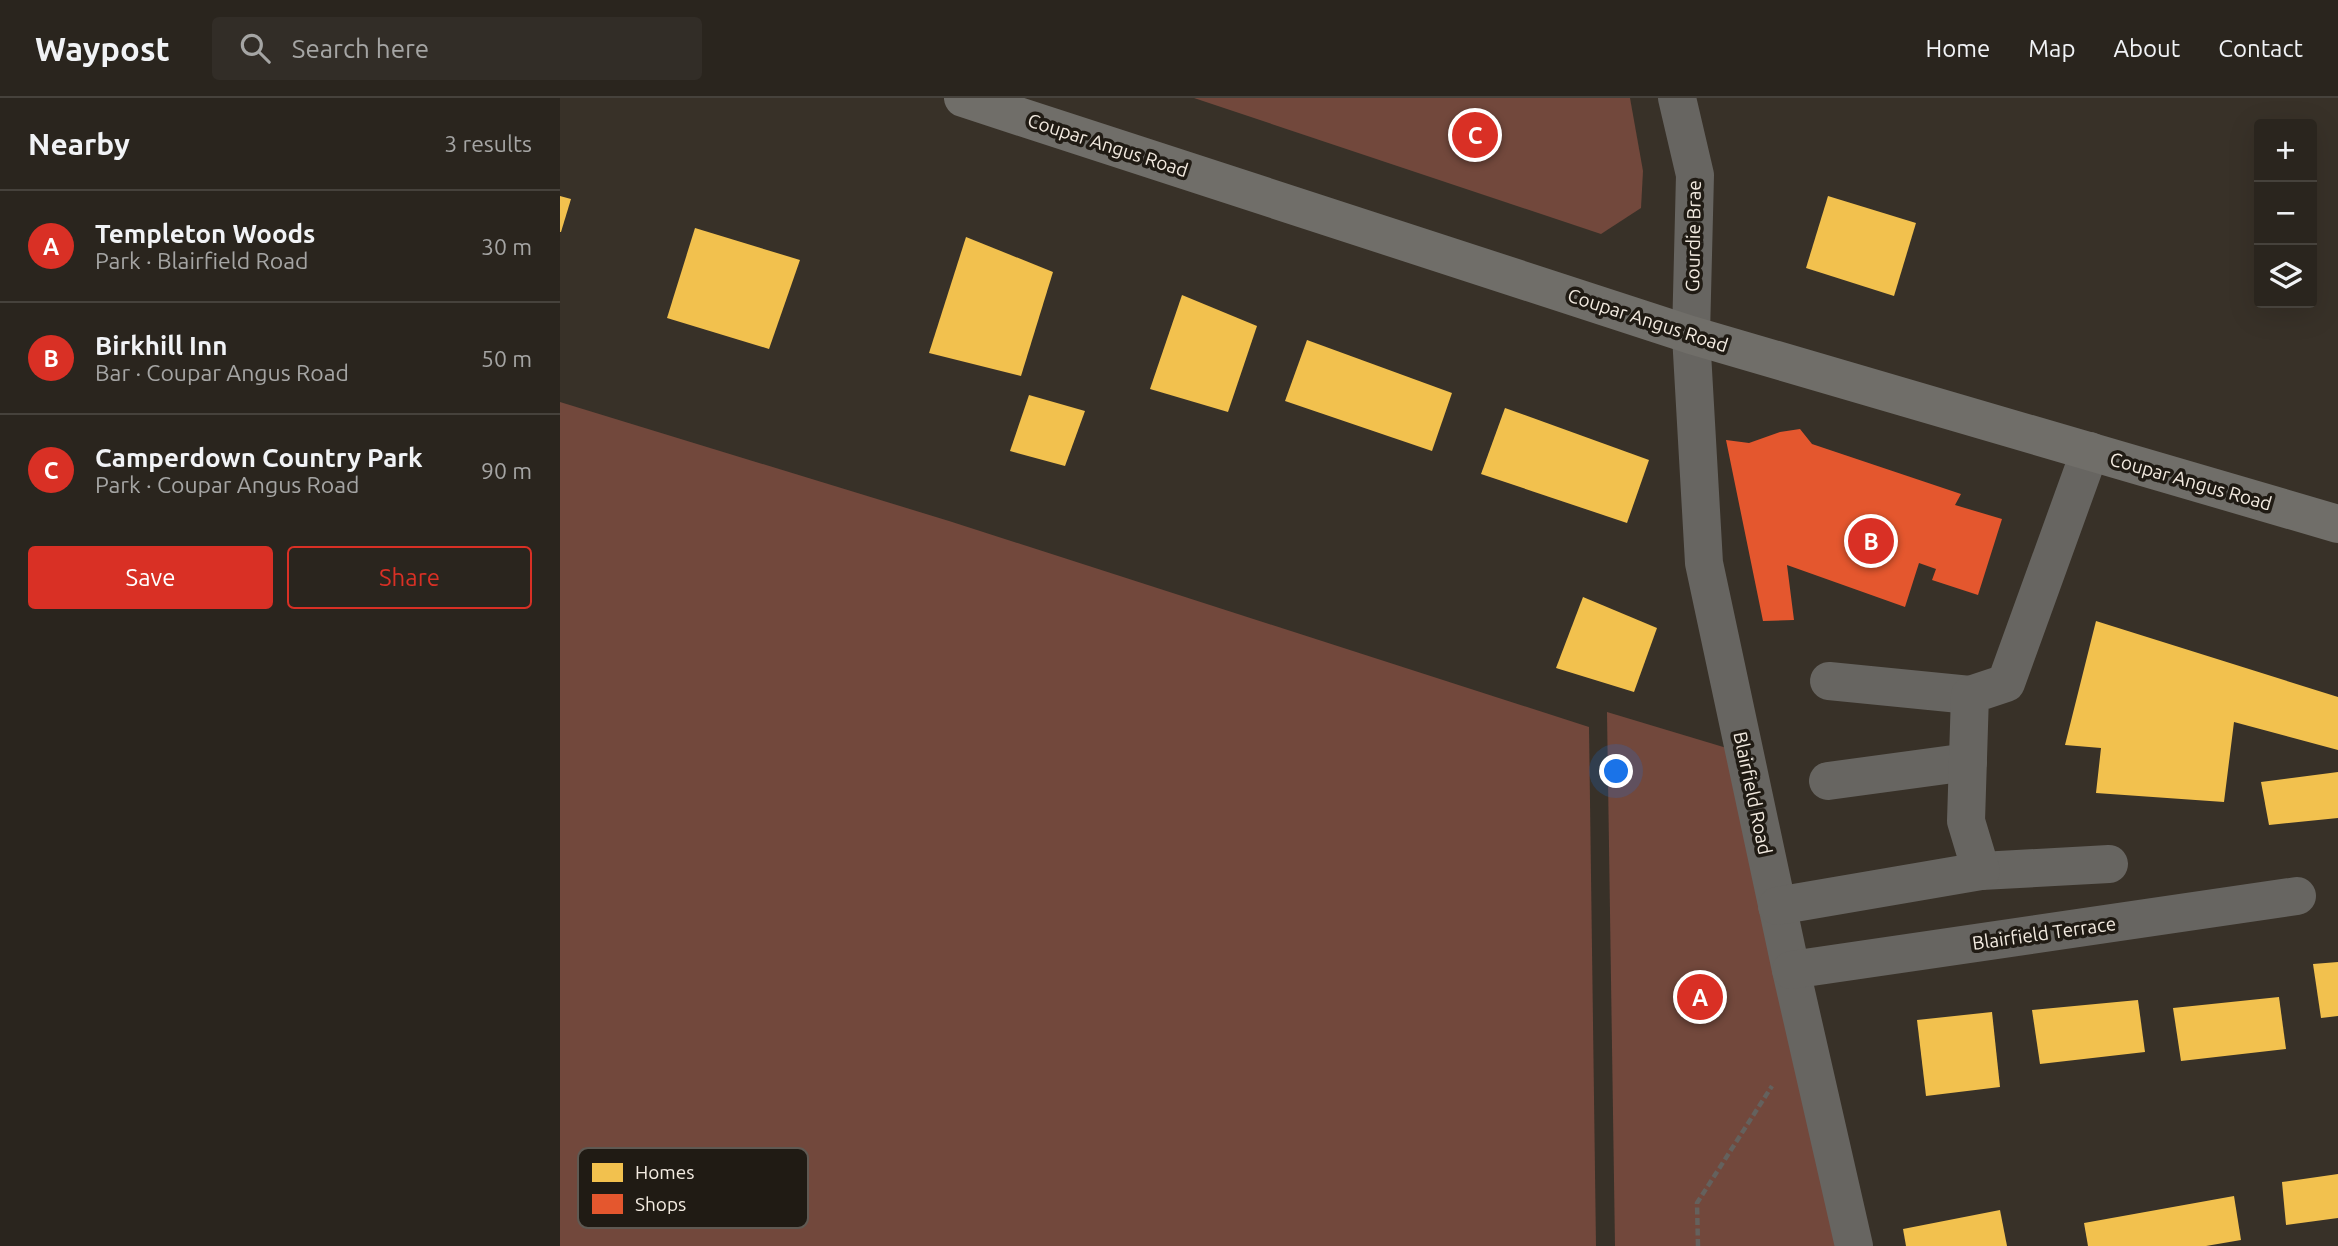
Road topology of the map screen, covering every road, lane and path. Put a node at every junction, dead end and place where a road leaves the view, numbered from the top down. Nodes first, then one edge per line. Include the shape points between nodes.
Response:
1 (963, 98) edge
2 (1677, 98) edge
3 (1691, 335) junction
4 (2090, 451) junction
5 (2338, 524) edge
6 (1829, 681) dead end
7 (1970, 695) junction
8 (1968, 762) junction
9 (1828, 781) dead end
10 (2109, 864) dead end
11 (1981, 872) junction
12 (2297, 896) dead end
13 (1777, 906) junction
14 (1791, 970) junction
15 (1773, 1085) dead end
16 (1698, 1246) edge
17 (1854, 1246) edge

1 - 3 main road, Coupar Angus Road
2 - 3 street, Gourdie Brae via 1695,175
3 - 4 main road, Coupar Angus Road
3 - 13 street, Blairfield Road via 1704,563
4 - 5 main road, Coupar Angus Road
4 - 7 street via 2006,683
6 - 7 street
7 - 8 street
8 - 9 street
8 - 11 street via 1966,821
10 - 11 street
11 - 13 street
12 - 14 street, Blairfield Terrace
13 - 14 street, Blairfield Road
14 - 17 street, Blairfield Road
15 - 16 path via 1698,1203

